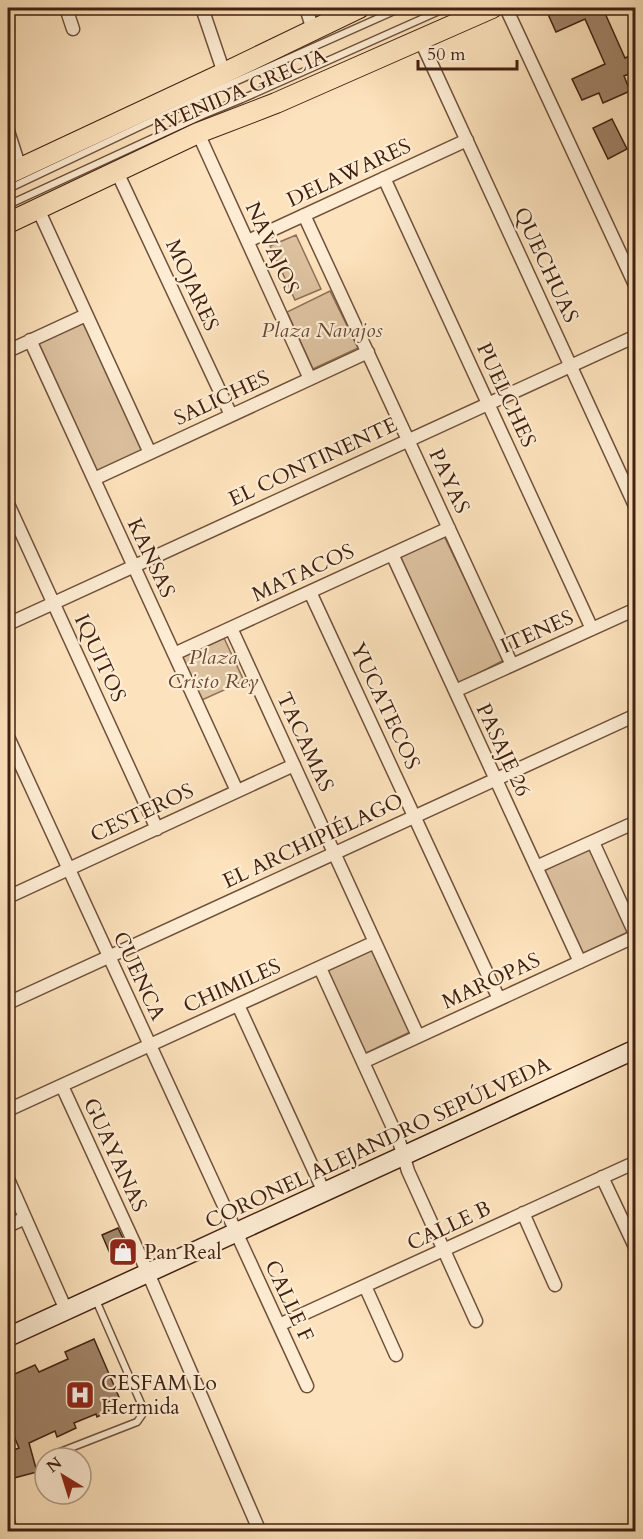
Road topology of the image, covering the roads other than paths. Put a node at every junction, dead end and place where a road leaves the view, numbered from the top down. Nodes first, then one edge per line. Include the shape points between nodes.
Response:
1 (66, 8) edge
2 (202, 8) edge
3 (306, 8) edge
4 (359, 8) edge
5 (401, 8) edge
6 (446, 8) edge
7 (492, 8) edge
8 (506, 8) edge
9 (73, 29) dead end
10 (309, 32) junction
11 (420, 39) junction
12 (223, 70) junction
13 (8, 130) edge
14 (198, 133) junction
15 (467, 140) junction
16 (15, 168) edge
17 (117, 172) junction
18 (384, 178) junction
19 (8, 189) edge
20 (8, 205) edge
21 (38, 209) junction
22 (304, 215) junction
23 (8, 223) edge
24 (248, 241) junction
25 (636, 287) edge
26 (86, 315) junction
27 (636, 336) edge
28 (30, 340) junction
29 (8, 351) edge
30 (368, 352) junction
31 (570, 365) junction
32 (310, 379) junction
33 (488, 404) junction
34 (231, 416) junction
35 (408, 440) junction
36 (150, 453) junction
37 (94, 479) junction
38 (8, 504) edge
39 (636, 508) edge
40 (449, 528) junction
41 (392, 554) junction
42 (134, 566) junction
43 (310, 592) junction
44 (53, 603) junction
45 (636, 609) edge
46 (8, 624) edge
47 (231, 628) junction
48 (592, 629) junction
49 (174, 654) junction
50 (512, 665) junction
51 (455, 691) junction
52 (636, 715) edge
53 (8, 736) edge
54 (294, 765) junction
55 (495, 779) junction
56 (237, 791) junction
57 (414, 816) junction
58 (636, 822) edge
59 (156, 829) junction
60 (593, 842) junction
61 (334, 853) junction
62 (536, 867) junction
63 (68, 869) junction
64 (8, 897) edge
65 (636, 936) edge
66 (375, 942) junction
67 (109, 957) junction
68 (580, 962) junction
69 (320, 968) junction
70 (499, 999) junction
71 (8, 1003) edge
72 (238, 1005) junction
73 (418, 1036) junction
74 (150, 1046) junction
75 (636, 1049) edge
76 (363, 1062) junction
77 (62, 1086) junction
78 (8, 1110) edge
79 (404, 1155) junction
80 (636, 1162) edge
81 (602, 1177) junction
82 (8, 1179) edge
83 (324, 1192) junction
84 (523, 1214) junction
85 (25, 1218) junction
86 (8, 1226) edge
87 (236, 1232) junction
88 (636, 1249) edge
89 (444, 1250) junction
90 (148, 1273) junction
91 (555, 1285) dead end
92 (365, 1286) junction
93 (95, 1297) junction
94 (66, 1310) junction
95 (476, 1321) dead end
96 (279, 1325) junction
97 (8, 1337) edge
98 (396, 1355) dead end
99 (307, 1386) dead end
100 (75, 1446) edge
101 (8, 1521) edge
102 (11, 1532) edge
103 (260, 1532) edge

1 - 9 street
2 - 12 street
3 - 10 street
4 - 10 main road, AVENIDA GRECIA
5 - 19 lane
6 - 20 lane
7 - 11 main road, AVENIDA GRECIA
8 - 25 street
10 - 12 main road, AVENIDA GRECIA
11 - 14 main road, AVENIDA GRECIA
11 - 15 street, QUECHUAS
12 - 16 main road, AVENIDA GRECIA
13 - 16 street
14 - 17 main road, AVENIDA GRECIA
14 - 24 street, NAVAJOS
15 - 18 street, DELAWARES
15 - 31 street, QUECHUAS
17 - 21 main road, AVENIDA GRECIA
17 - 34 street, MOJARES
18 - 22 street, DELAWARES
18 - 33 street, PUELCHES
21 - 23 main road, AVENIDA GRECIA
21 - 26 street
22 - 24 street, DELAWARES
22 - 30 street, PAYAS
24 - 32 street, NAVAJOS
26 - 28 street
26 - 36 street
27 - 31 street, EL CONTINENTE
28 - 29 street
28 - 37 street, KANSAS
30 - 32 street, SALICHES
30 - 35 street, PAYAS
31 - 33 street, EL CONTINENTE
31 - 39 street, QUECHUAS
32 - 34 street, SALICHES
33 - 35 street, EL CONTINENTE
33 - 48 street, PUELCHES
34 - 36 street, SALICHES
35 - 40 street, PAYAS
35 - 42 street, EL CONTINENTE
36 - 37 street, SALICHES
37 - 42 street, KANSAS
38 - 44 street, IQUITOS
40 - 41 street, MATACOS
40 - 50 street, PAYAS
41 - 43 street, MATACOS
41 - 51 street, PASAJE 26
42 - 44 street, EL CONTINENTE
42 - 49 street, KANSAS
43 - 47 street, MATACOS
43 - 57 street, YUCATECOS
44 - 46 street, EL CONTINENTE
44 - 59 street, IQUITOS
45 - 48 street, ITENES
47 - 49 street, MATACOS
47 - 54 street, TACAMAS
48 - 50 street, ITENES
49 - 56 street, KANSAS
50 - 51 street, ITENES
51 - 55 street, PASAJE 26
52 - 55 street, EL ARCHIPIÉLAGO
53 - 63 street, CUENCA
54 - 56 street, CESTEROS
54 - 61 street, TACAMAS
55 - 57 street, EL ARCHIPIÉLAGO
55 - 62 street, PASAJE 26
56 - 59 street, CESTEROS
57 - 61 street, EL ARCHIPIÉLAGO
57 - 70 street, YUCATECOS
58 - 60 street
59 - 63 street, CESTEROS
60 - 62 street
60 - 65 street
61 - 66 street, TACAMAS
61 - 67 street, EL ARCHIPIÉLAGO
62 - 68 street, PASAJE 26
63 - 64 street, CESTEROS
63 - 67 street, CUENCA
65 - 68 street, MAROPAS
66 - 69 street, CHIMILES
66 - 73 street, TACAMAS
67 - 71 street, EL ARCHIPIÉLAGO
67 - 74 street, CUENCA
68 - 70 street, MAROPAS
69 - 72 street, CHIMILES
69 - 76 street
70 - 73 street, MAROPAS
72 - 74 street, CHIMILES
72 - 83 street
73 - 76 street, MAROPAS
74 - 77 street, CHIMILES
74 - 87 street, CUENCA
75 - 79 street, CORONEL ALEJANDRO SEPÚLVEDA
76 - 79 street
77 - 78 street, CHIMILES
77 - 90 street, GUAYANAS
79 - 83 street, CORONEL ALEJANDRO SEPÚLVEDA
79 - 89 street
80 - 81 street, CALLE B
81 - 84 street, CALLE B
81 - 88 street
82 - 85 street
83 - 87 street, CORONEL ALEJANDRO SEPÚLVEDA
84 - 89 street, CALLE B
84 - 91 street
85 - 86 street
85 - 94 street
87 - 90 street, CORONEL ALEJANDRO SEPÚLVEDA
87 - 96 street, CALLE F
89 - 92 street, CALLE B
89 - 95 street
90 - 93 street, CORONEL ALEJANDRO SEPÚLVEDA
90 - 103 street, GUAYANAS
92 - 96 street, CALLE B
92 - 98 street
93 - 94 street, CORONEL ALEJANDRO SEPÚLVEDA
93 - 100 lane via 143,1408 137,1422
94 - 97 street, CORONEL ALEJANDRO SEPÚLVEDA
96 - 99 street, CALLE F
101 - 102 street

